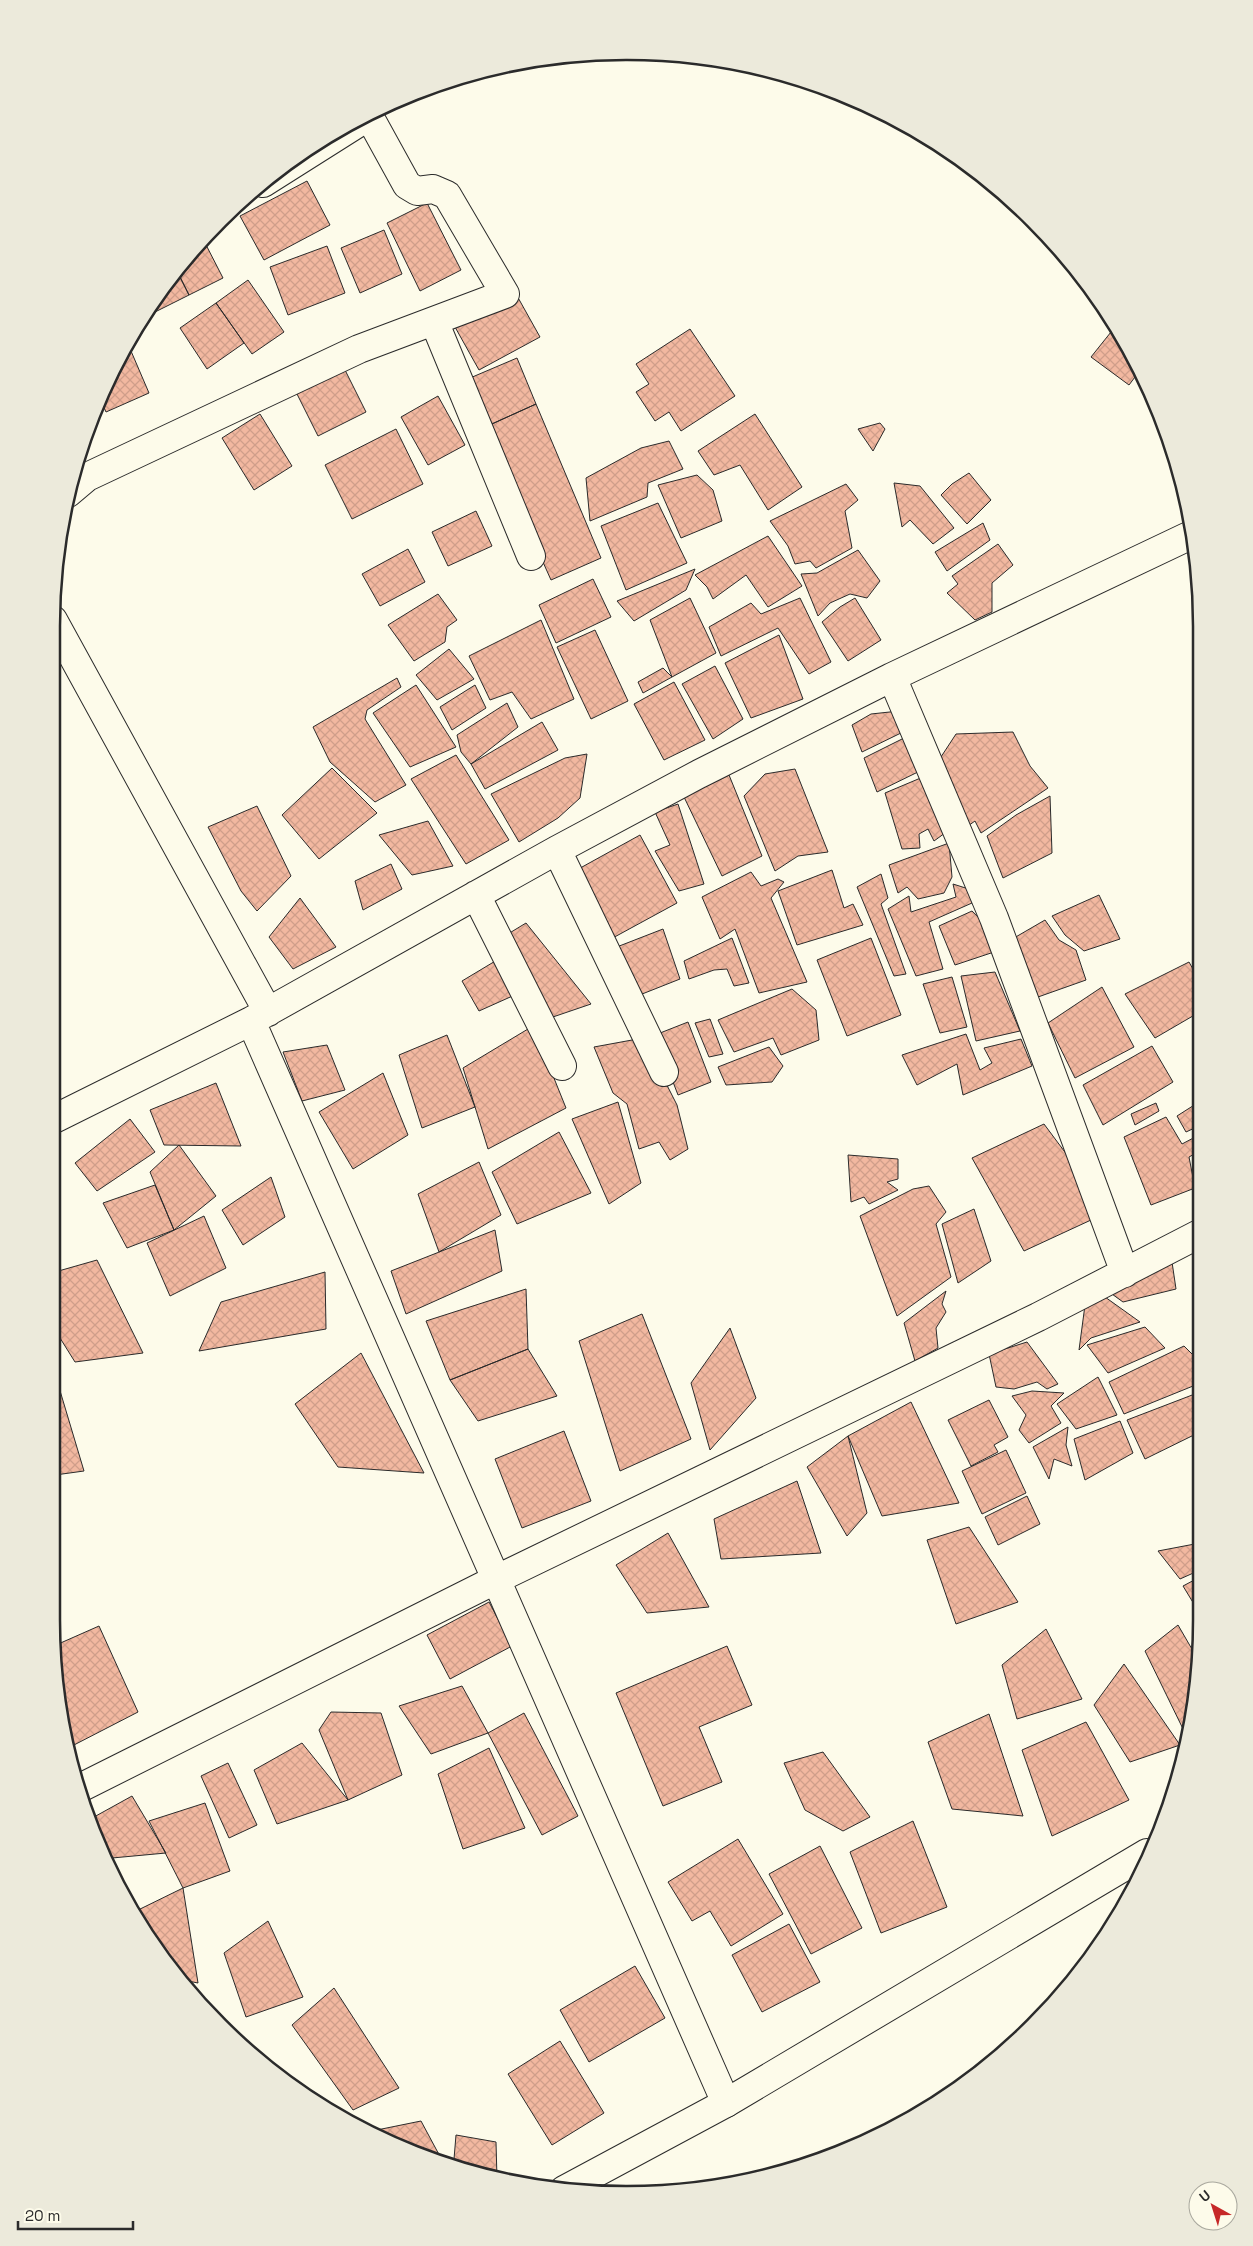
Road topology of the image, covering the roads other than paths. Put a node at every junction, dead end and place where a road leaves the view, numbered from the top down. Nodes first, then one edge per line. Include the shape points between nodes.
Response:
1 (371, 121) edge
2 (434, 321) junction
3 (78, 485) edge
4 (1185, 538) edge
5 (531, 556) dead end
6 (60, 633) edge
7 (892, 677) junction
8 (557, 850) junction
9 (476, 895) junction
10 (260, 1017) junction
11 (562, 1066) dead end
12 (664, 1072) dead end
13 (60, 1116) edge
14 (1193, 1237) edge
15 (1125, 1273) junction
16 (495, 1580) junction
17 (85, 1786) edge
18 (1141, 1857) edge
19 (726, 2103) junction
20 (584, 2184) edge

1 - 2 street via 407,185 416,191 434,189 447,195 505,294
2 - 3 street via 359,349
2 - 5 street
4 - 7 street
6 - 10 street
7 - 8 street
7 - 15 street via 994,918
8 - 9 street
8 - 12 street
9 - 10 street
9 - 11 street
10 - 13 street
10 - 16 street
14 - 15 street
15 - 16 street
16 - 17 street
16 - 19 street
18 - 19 street
19 - 20 street

